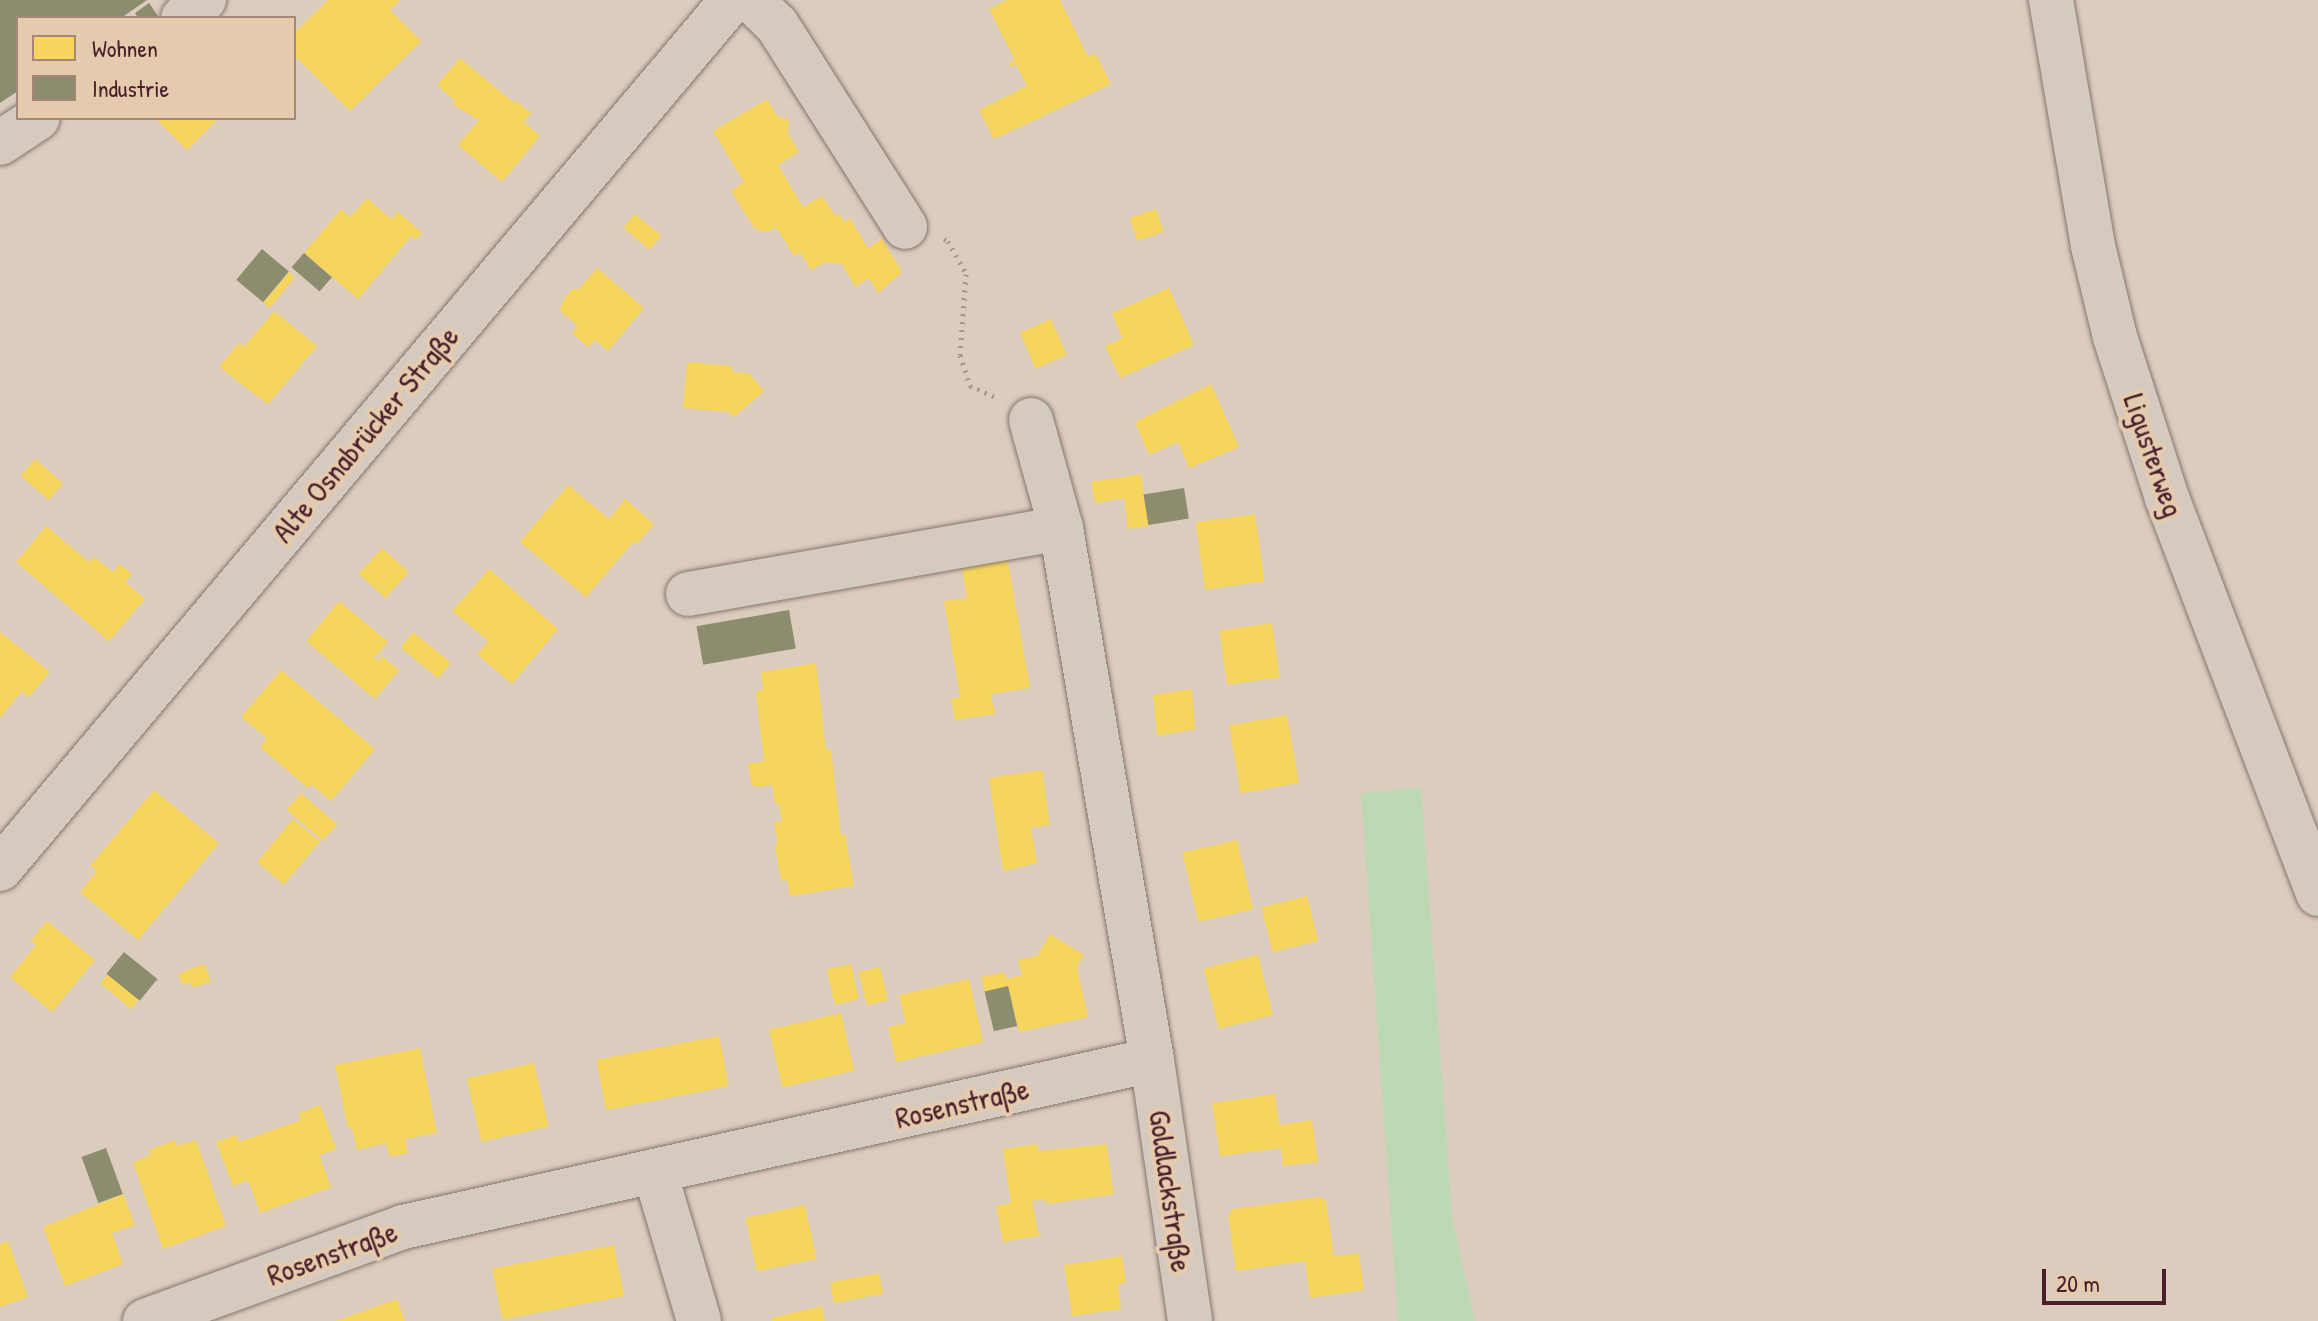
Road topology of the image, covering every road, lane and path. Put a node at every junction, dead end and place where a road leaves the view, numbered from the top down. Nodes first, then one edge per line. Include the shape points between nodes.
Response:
1 (204, 0) edge
2 (732, 0) edge
3 (751, 0) edge
4 (2051, 0) edge
5 (185, 16) edge
6 (35, 120) edge
7 (0, 143) edge
8 (905, 227) joint
9 (1031, 420) joint
10 (1061, 528) junction
11 (688, 594) dead end
12 (0, 869) edge
13 (2318, 894) edge
14 (1152, 1060) junction
15 (655, 1172) junction
16 (145, 1321) edge
17 (699, 1321) edge
18 (1190, 1321) edge

1 - 5 street
2 - 12 street, Alte Osnabrücker Straße
3 - 8 street via 777,25
4 - 13 street, Ligusterweg via 2093,246 2115,337 2167,498
6 - 7 street
8 - 9 path via 948,241 966,274 960,355 970,386 1021,409
9 - 10 street
10 - 11 street
10 - 14 street
14 - 15 street, Rosenstraße
14 - 18 street, Goldlackstraße
15 - 16 street, Rosenstraße via 403,1227
15 - 17 street

